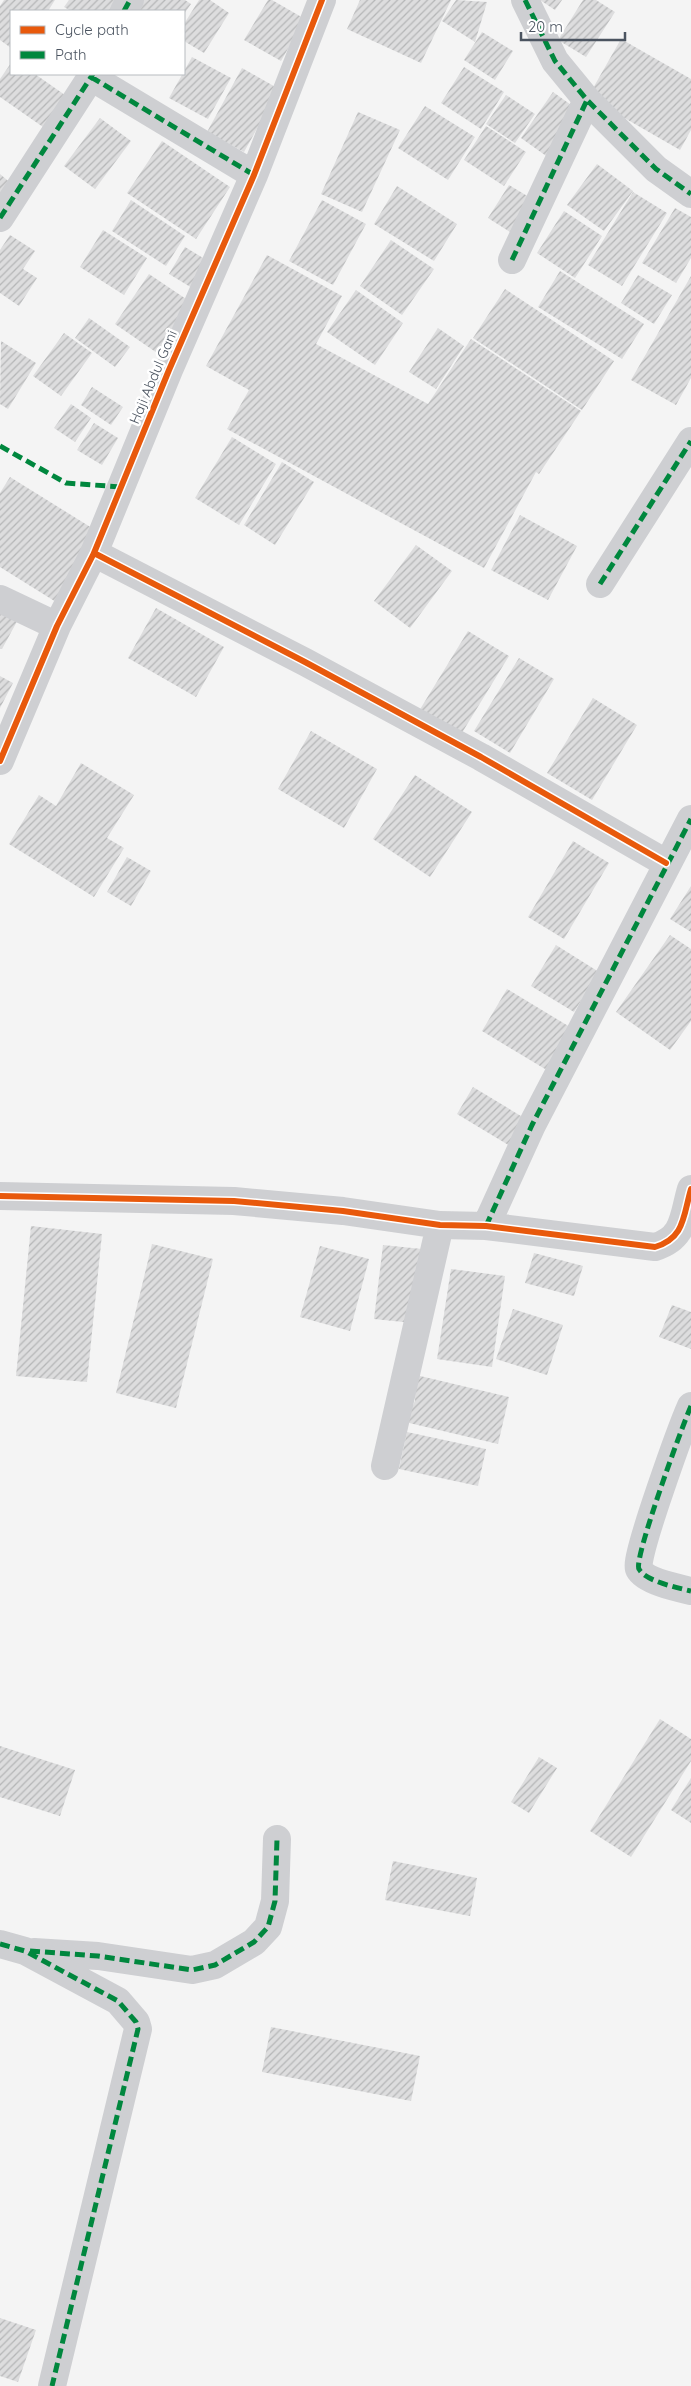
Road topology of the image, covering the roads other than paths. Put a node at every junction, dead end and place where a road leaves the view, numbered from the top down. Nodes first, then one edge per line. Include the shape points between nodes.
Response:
1 (322, 0) edge
2 (525, 0) edge
3 (92, 75) edge
4 (587, 100) junction
5 (254, 176) junction
6 (691, 194) edge
7 (0, 218) edge
8 (512, 260) dead end
9 (691, 441) edge
10 (94, 553) junction
11 (600, 584) dead end
12 (0, 599) edge
13 (57, 626) junction
14 (0, 761) edge
15 (691, 819) edge
16 (666, 863) junction
17 (691, 1189) edge
18 (0, 1196) edge
19 (495, 1207) junction
20 (440, 1225) junction
21 (691, 1406) edge
22 (385, 1466) dead end
23 (691, 1591) edge
24 (277, 1839) dead end
25 (13, 1947) edge
26 (52, 2386) edge

1 - 5 street, Haji Abdul Gani
2 - 4 street via 555,61
3 - 5 street
3 - 7 street
4 - 6 street via 656,169
4 - 8 street
5 - 10 street, Haji Abdul Gani
9 - 11 street
10 - 13 street, Haji Abdul Gani
10 - 16 street via 481,756
12 - 13 street
13 - 14 street, Haji Abdul Gani
15 - 16 street
16 - 19 street via 532,1125
17 - 19 street via 677,1235 669,1243 655,1247
18 - 20 street via 234,1201 343,1211
19 - 20 street
20 - 22 street
21 - 23 street via 637,1564 639,1571 647,1576
24 - 25 street via 275,1901 268,1927 254,1942 215,1965 192,1970
25 - 26 street via 118,2001 138,2029

